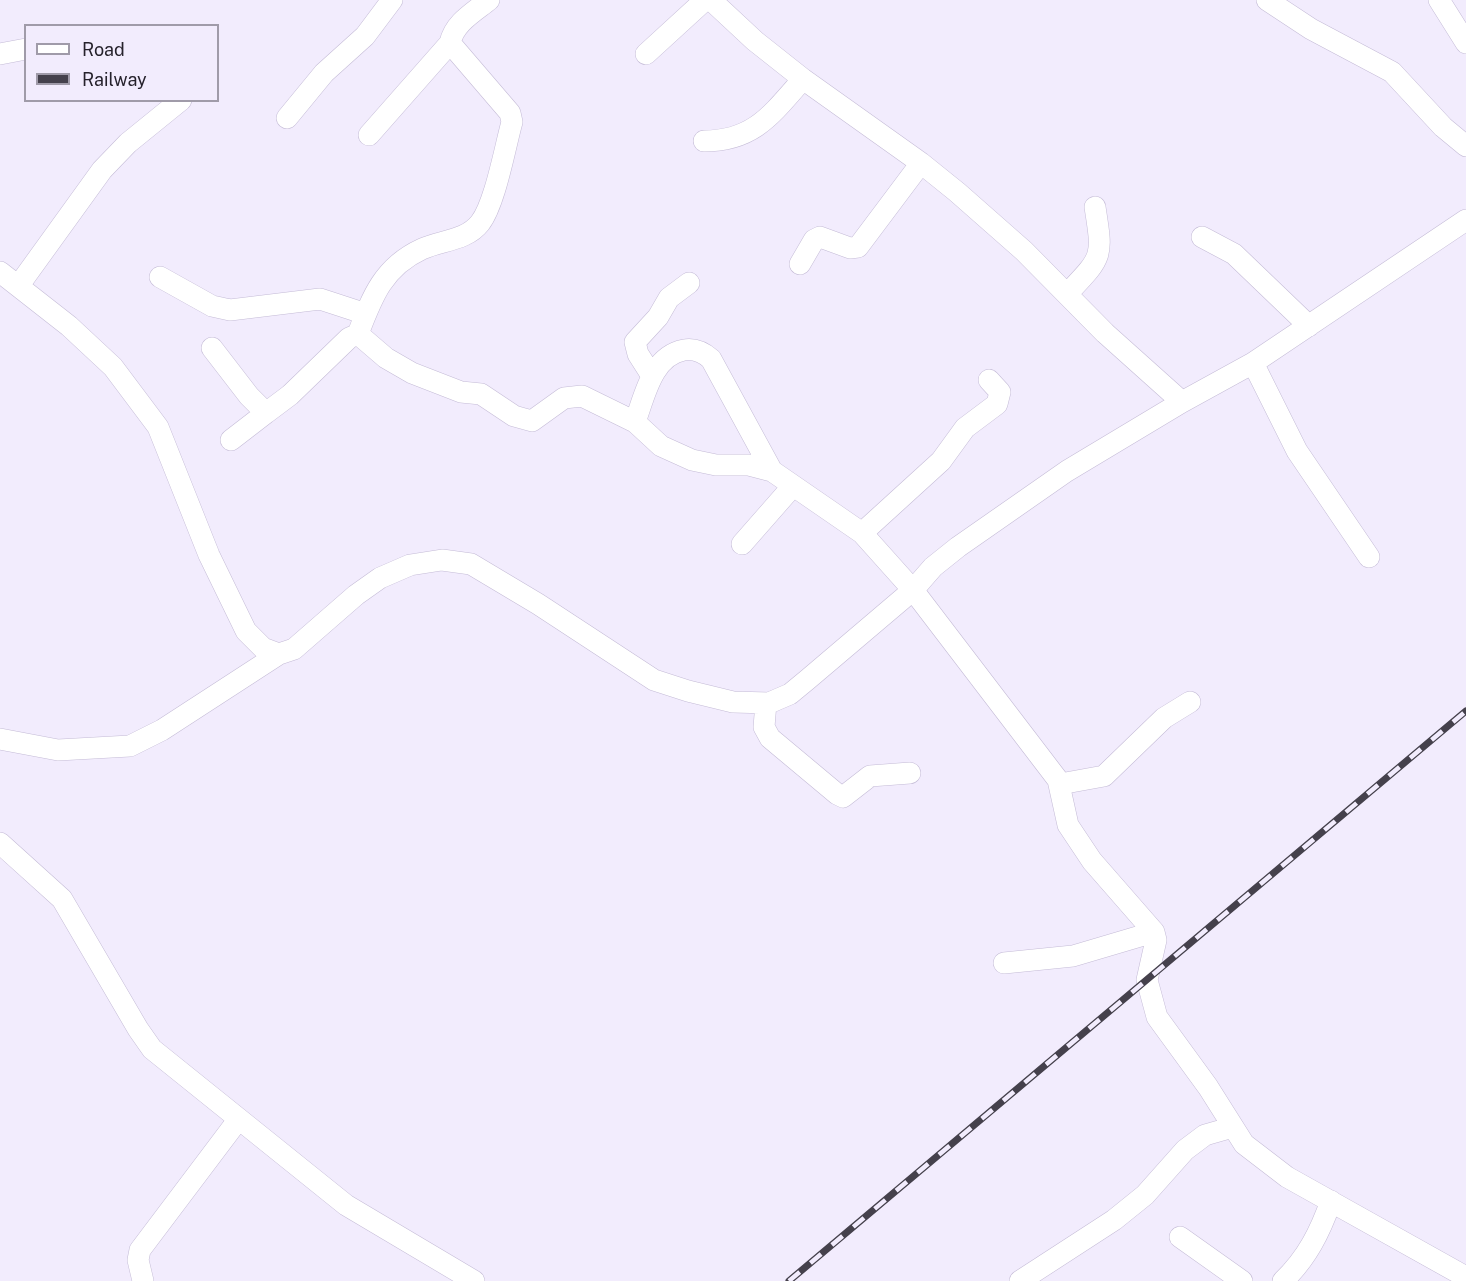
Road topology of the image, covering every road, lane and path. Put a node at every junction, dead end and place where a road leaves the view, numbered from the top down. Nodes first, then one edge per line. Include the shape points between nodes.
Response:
1 (392, 0) edge
2 (489, 0) edge
3 (705, 0) edge
4 (711, 0) edge
5 (1267, 0) edge
6 (1439, 0) edge
7 (1466, 43) edge
8 (450, 44) junction
9 (24, 49) edge
10 (0, 54) edge
11 (646, 54) dead end
12 (803, 79) junction
13 (179, 102) edge
14 (287, 118) dead end
15 (369, 135) dead end
16 (704, 141) dead end
17 (1466, 146) edge
18 (921, 163) junction
19 (1095, 207) dead end
20 (1466, 220) edge
21 (1203, 237) dead end
22 (800, 264) dead end
23 (0, 272) edge
24 (160, 277) dead end
25 (689, 283) dead end
26 (19, 285) junction
27 (1067, 294) junction
28 (366, 314) junction
29 (1309, 326) junction
30 (357, 334) junction
31 (212, 348) dead end
32 (1253, 363) junction
33 (652, 376) junction
34 (989, 380) dead end
35 (1182, 402) junction
36 (266, 413) junction
37 (635, 422) junction
38 (231, 440) dead end
39 (772, 471) junction
40 (792, 487) junction
41 (862, 533) junction
42 (742, 544) dead end
43 (1369, 557) dead end
44 (914, 590) junction
45 (279, 654) junction
46 (1190, 702) dead end
47 (766, 703) junction
48 (0, 739) edge
49 (910, 773) dead end
50 (1060, 784) junction
51 (0, 843) edge
52 (1154, 932) junction
53 (1004, 963) dead end
54 (238, 1120) junction
55 (1233, 1127) junction
56 (1331, 1201) junction
57 (1180, 1238) dead end
58 (448, 1275) edge
59 (1466, 1276) edge
60 (143, 1281) edge
61 (474, 1281) edge
62 (1020, 1281) edge
63 (1242, 1281) edge
64 (1283, 1281) edge

1 - 14 street via 365,36 324,73
2 - 8 street via 460,23
3 - 11 street
4 - 12 street
5 - 17 street via 1311,29 1392,72
6 - 7 street
8 - 15 street
8 - 28 street via 510,113 512,122 489,206 469,233 422,249 398,264 379,283
9 - 10 street
12 - 16 street via 764,123 724,141
12 - 18 street
13 - 26 street via 102,170
18 - 22 street via 858,247 850,248 820,237 814,240
18 - 27 street via 1024,251
19 - 27 street via 1099,258
20 - 29 street
21 - 29 street via 1234,254
23 - 26 street
24 - 28 street via 212,306 230,310 320,299
25 - 33 street via 669,298 635,342
26 - 45 street via 112,367 158,427 209,555 246,631 263,648
27 - 35 street
28 - 30 street
29 - 32 street
30 - 36 street
30 - 37 street via 412,373 461,392 481,394 514,416 532,421 564,398 582,396
31 - 36 street
32 - 35 street
32 - 43 street via 1298,451
33 - 37 street
33 - 39 street via 665,358 676,352 687,349 705,354
34 - 41 street via 1000,392 997,404 965,428 941,461
35 - 44 street via 1002,514 933,567
36 - 38 street
37 - 39 street via 661,446 692,460
39 - 40 street
40 - 41 street
40 - 42 street
41 - 44 street
44 - 47 street via 790,694
44 - 50 street
45 - 47 street via 294,649 380,578 410,566 442,560 471,564 654,680 733,702
45 - 48 street via 162,730 130,746 58,750
46 - 50 street via 1164,718 1104,776
47 - 49 street via 764,727 770,738 837,794 843,796 870,776
50 - 52 street via 1068,825 1092,861
51 - 54 street via 62,900 152,1049
52 - 53 street via 1073,956
52 - 55 street via 1156,940 1147,980 1157,1017
54 - 58 street via 346,1204
54 - 60 street via 140,1250
55 - 56 street via 1261,1159
55 - 62 street via 1205,1135 1114,1220
56 - 59 street
56 - 64 street via 1313,1243
57 - 63 street
58 - 61 street

